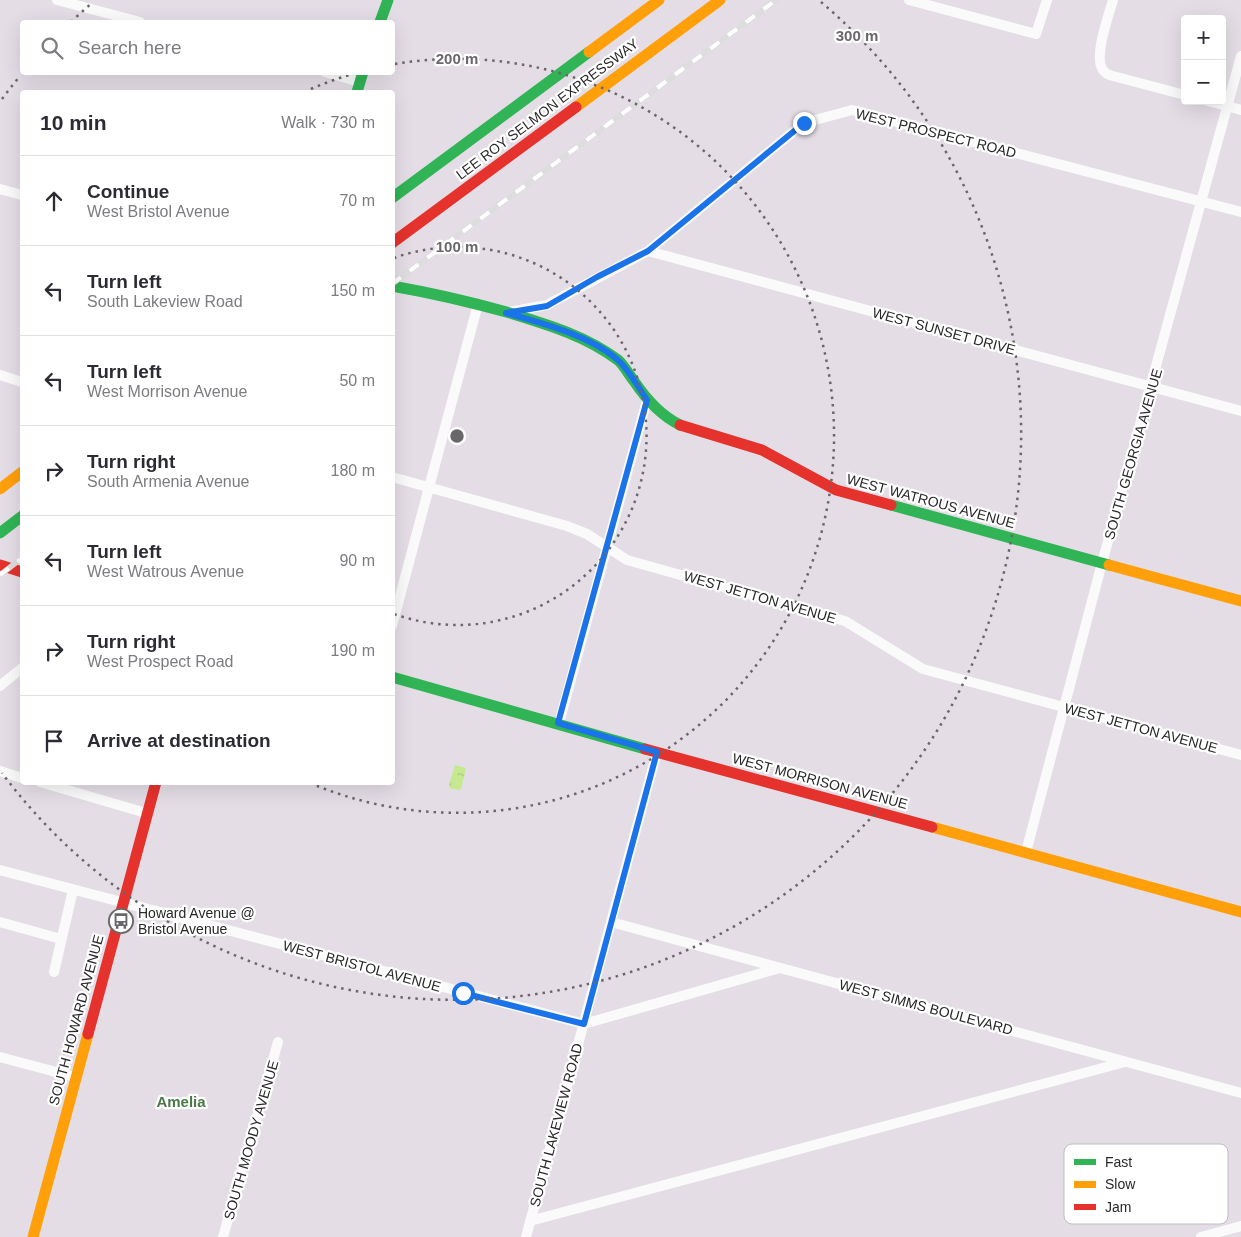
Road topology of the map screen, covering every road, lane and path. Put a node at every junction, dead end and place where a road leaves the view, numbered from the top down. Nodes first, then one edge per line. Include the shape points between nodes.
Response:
1 (57, 0) edge
2 (388, 0) edge
3 (659, 0) edge
4 (720, 0) edge
5 (909, 0) edge
6 (1047, 0) edge
7 (1114, 0) edge
8 (132, 20) edge
9 (381, 20) edge
10 (1241, 56) edge
11 (336, 75) edge
12 (360, 82) edge
13 (1181, 94) edge
14 (1223, 105) edge
15 (1227, 106) junction
16 (1241, 110) edge
17 (0, 189) edge
18 (20, 194) edge
19 (395, 196) edge
20 (1202, 202) junction
21 (1241, 212) edge
22 (395, 241) edge
23 (648, 251) junction
24 (395, 286) edge
25 (478, 304) junction
26 (506, 313) junction
27 (0, 375) edge
28 (20, 381) edge
29 (1152, 387) junction
30 (647, 400) junction
31 (1241, 411) edge
32 (20, 474) edge
33 (395, 478) edge
34 (429, 486) junction
35 (0, 489) edge
36 (20, 518) edge
37 (0, 533) edge
38 (607, 546) junction
39 (1102, 563) junction
40 (0, 566) edge
41 (20, 571) edge
42 (1241, 601) edge
43 (395, 615) edge
44 (20, 670) edge
45 (395, 678) edge
46 (0, 686) edge
47 (1066, 707) junction
48 (558, 723) junction
49 (657, 752) junction
50 (1241, 756) edge
51 (0, 771) edge
52 (20, 777) edge
53 (50, 785) edge
54 (155, 785) edge
55 (146, 813) junction
56 (1026, 852) junction
57 (0, 870) edge
58 (73, 890) junction
59 (123, 904) junction
60 (1241, 912) edge
61 (0, 922) edge
62 (611, 922) junction
63 (61, 939) junction
64 (780, 968) junction
65 (54, 972) dead end
66 (584, 1024) junction
67 (278, 1042) dead end
68 (0, 1057) edge
69 (1127, 1061) junction
70 (75, 1077) junction
71 (1241, 1093) edge
72 (530, 1221) junction
73 (1241, 1226) edge
74 (33, 1237) edge
75 (223, 1237) edge
76 (526, 1237) edge
77 (1200, 1237) edge

1 - 8 street
2 - 9 main road
3 - 19 main road, LEE ROY SELMON EXPRESSWAY
4 - 22 main road, LEE ROY SELMON EXPRESSWAY
5 - 6 street via 1036,34
7 - 13 street via 1099,53 1103,72
10 - 15 street, SOUTH GEORGIA AVENUE
11 - 12 street
14 - 15 street
15 - 16 street
15 - 20 street, SOUTH GEORGIA AVENUE
17 - 18 street
20 - 21 street, WEST PROSPECT ROAD
20 - 23 street, WEST PROSPECT ROAD via 852,110 804,123
20 - 29 street, SOUTH GEORGIA AVENUE
23 - 26 street, WEST PROSPECT ROAD via 547,306
23 - 29 street, WEST SUNSET DRIVE
24 - 25 main road, WEST WATROUS AVENUE
25 - 26 main road, WEST WATROUS AVENUE
25 - 34 street
26 - 30 main road, WEST WATROUS AVENUE via 581,337 598,347 620,362
27 - 28 street
29 - 31 street, WEST SUNSET DRIVE
29 - 39 street, SOUTH GEORGIA AVENUE
30 - 38 street
30 - 39 main road, WEST WATROUS AVENUE via 683,428 762,450 836,490
32 - 35 main road
33 - 34 street, WEST JETTON AVENUE
34 - 38 street, WEST JETTON AVENUE via 567,526
34 - 43 street
36 - 37 main road
38 - 47 street, WEST JETTON AVENUE via 627,560 845,622 923,669
38 - 48 street
39 - 42 main road, WEST WATROUS AVENUE
39 - 47 street, SOUTH GEORGIA AVENUE
40 - 41 main road
44 - 46 street
45 - 48 main road, WEST MORRISON AVENUE
47 - 50 street, WEST JETTON AVENUE
47 - 56 street, SOUTH GEORGIA AVENUE
48 - 49 main road, WEST MORRISON AVENUE
49 - 56 main road, WEST MORRISON AVENUE
49 - 62 street, SOUTH LAKEVIEW ROAD
51 - 52 street
53 - 55 street
54 - 55 main road, SOUTH HOWARD AVENUE
55 - 59 main road, SOUTH HOWARD AVENUE
56 - 60 main road, WEST MORRISON AVENUE
57 - 58 street, WEST BRISTOL AVENUE
58 - 59 street, WEST BRISTOL AVENUE
58 - 63 street
59 - 66 street, WEST BRISTOL AVENUE
59 - 70 main road, SOUTH HOWARD AVENUE
61 - 63 street
62 - 64 street, WEST SIMMS BOULEVARD
62 - 66 street, SOUTH LAKEVIEW ROAD
63 - 65 street
64 - 66 street
64 - 69 street, WEST SIMMS BOULEVARD
66 - 72 street, SOUTH LAKEVIEW ROAD
67 - 75 street, SOUTH MOODY AVENUE
68 - 70 street
69 - 71 street, WEST SIMMS BOULEVARD
69 - 72 street
70 - 74 main road, SOUTH HOWARD AVENUE
72 - 76 street, SOUTH LAKEVIEW ROAD
73 - 77 street

